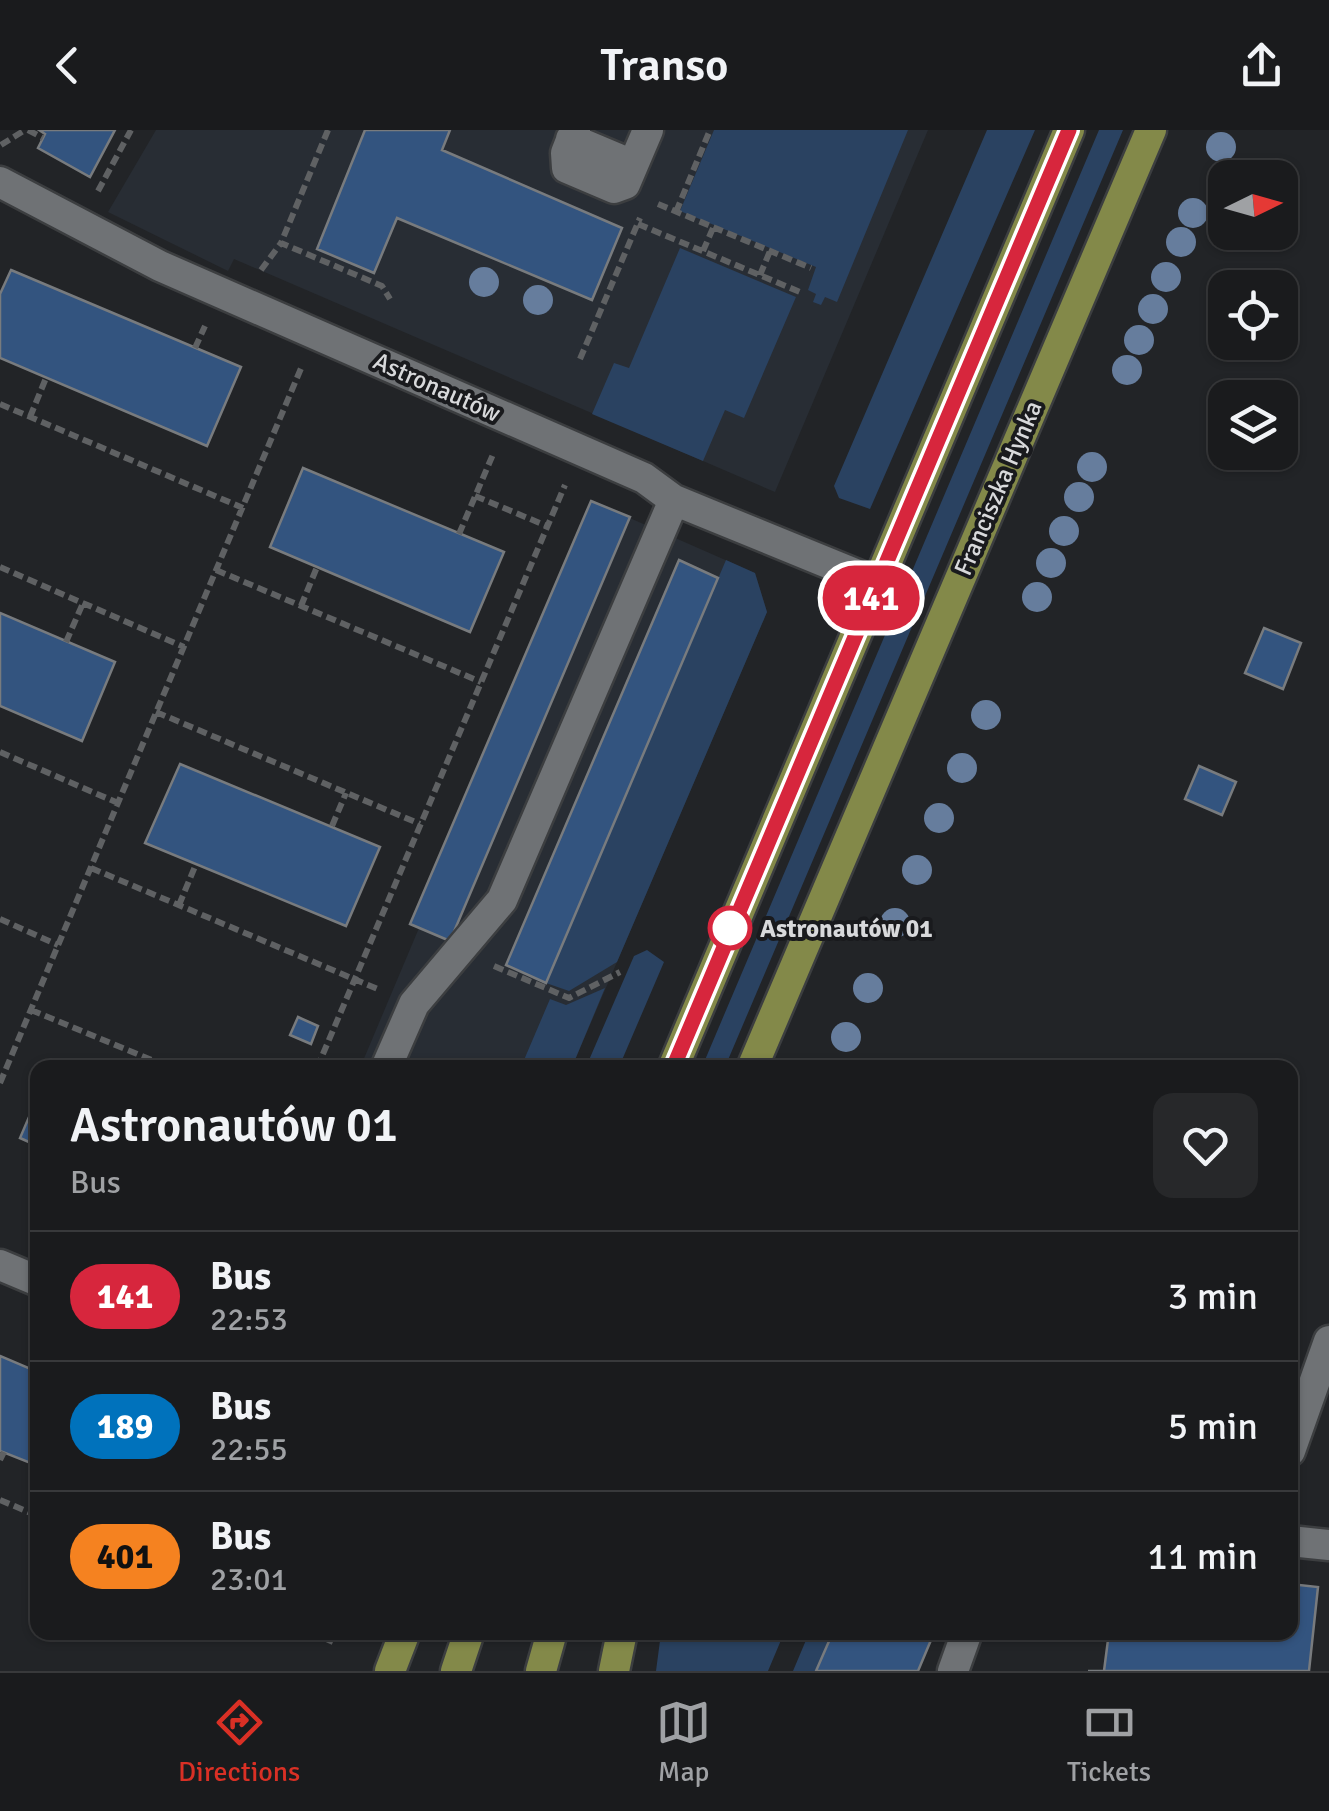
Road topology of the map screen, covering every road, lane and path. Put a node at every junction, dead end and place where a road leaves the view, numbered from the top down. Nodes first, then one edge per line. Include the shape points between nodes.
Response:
1 (26, 130) edge
2 (131, 130) edge
3 (328, 130) edge
4 (648, 130) edge
5 (710, 130) edge
6 (1069, 130) edge
7 (1151, 130) edge
8 (573, 135) edge
9 (43, 138) dead end
10 (0, 145) edge
11 (612, 158) edge
12 (0, 182) edge
13 (97, 194) dead end
14 (647, 200) dead end
15 (642, 212) dead end
16 (676, 212) junction
17 (638, 224) junction
18 (713, 228) junction
19 (280, 243) junction
20 (702, 251) junction
21 (770, 251) junction
22 (811, 268) dead end
23 (760, 275) junction
24 (259, 276) dead end
25 (800, 292) dead end
26 (390, 299) dead end
27 (308, 352) dead end
28 (580, 359) dead end
29 (46, 378) dead end
30 (0, 404) edge
31 (30, 417) junction
32 (502, 436) dead end
33 (565, 484) dead end
34 (475, 496) junction
35 (674, 500) junction
36 (242, 508) junction
37 (547, 526) junction
38 (459, 534) dead end
39 (0, 567) edge
40 (316, 568) dead end
41 (216, 570) junction
42 (877, 584) junction
43 (83, 604) junction
44 (301, 606) junction
45 (66, 642) dead end
46 (184, 648) junction
47 (481, 682) junction
48 (156, 712) junction
49 (0, 752) edge
50 (346, 793) junction
51 (118, 804) junction
52 (420, 824) junction
53 (332, 826) dead end
54 (196, 864) dead end
55 (91, 868) junction
56 (179, 906) junction
57 (0, 920) edge
58 (58, 945) junction
59 (458, 951) junction
60 (620, 972) dead end
61 (354, 979) junction
62 (414, 1004) junction
63 (31, 1010) junction
64 (152, 1060) edge
65 (320, 1060) edge
66 (390, 1060) edge
67 (677, 1060) edge
68 (755, 1060) edge
69 (0, 1083) edge
70 (0, 1265) edge
71 (30, 1278) edge
72 (1329, 1341) edge
73 (1298, 1429) edge
74 (0, 1500) edge
75 (30, 1513) edge
76 (1298, 1542) edge
77 (1329, 1545) edge
78 (328, 1640) edge
79 (402, 1640) edge
80 (466, 1640) edge
81 (550, 1640) edge
82 (620, 1640) edge
83 (964, 1640) edge
84 (332, 1642) dead end
85 (390, 1671) edge
86 (456, 1671) edge
87 (540, 1671) edge
88 (614, 1671) edge
89 (953, 1671) edge

1 - 9 path
1 - 10 path
2 - 13 path
3 - 19 path
4 - 11 street
5 - 16 path
6 - 42 main road
7 - 68 main road, Franciszka Hynka
8 - 11 street via 567,168
12 - 35 street, Astronautów via 160,266 644,478
14 - 16 path
15 - 17 path
16 - 18 path
17 - 20 path
17 - 28 path
18 - 20 path
18 - 21 path
19 - 24 path
19 - 26 path via 382,286
20 - 23 path
21 - 22 path
21 - 23 path
23 - 25 path
27 - 36 path
29 - 31 path
30 - 31 path
31 - 36 path
32 - 34 path
33 - 37 path
34 - 37 path
34 - 38 path
35 - 42 street, Astronautów
35 - 59 street via 502,900
36 - 41 path
37 - 47 path
39 - 43 path
40 - 44 path
41 - 44 path
41 - 46 path
42 - 67 main road
43 - 45 path
43 - 46 path
44 - 47 path
46 - 48 path
47 - 52 path
48 - 50 path
48 - 51 path
49 - 51 path
50 - 52 path
50 - 53 path
51 - 55 path
52 - 61 path
54 - 56 path
55 - 56 path
55 - 58 path
56 - 61 path
57 - 58 path
58 - 63 path
59 - 60 path via 569,998
59 - 62 street
61 - 62 path
61 - 65 path
62 - 66 street
63 - 64 path
63 - 69 path
70 - 71 street
72 - 73 street
74 - 75 path
76 - 77 street
78 - 84 path
79 - 85 main road
80 - 86 main road
81 - 87 main road
82 - 88 main road
83 - 89 street

